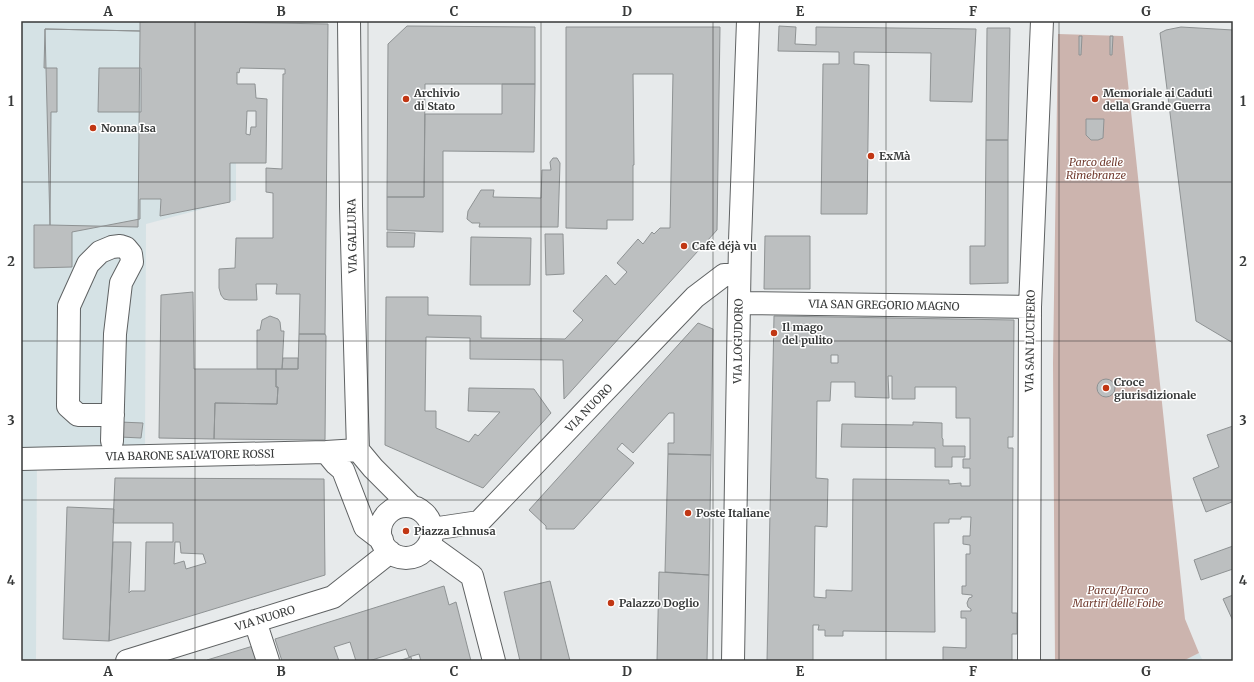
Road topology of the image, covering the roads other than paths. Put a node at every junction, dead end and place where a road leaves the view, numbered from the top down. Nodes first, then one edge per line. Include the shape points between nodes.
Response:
1 (349, 21) edge
2 (748, 21) edge
3 (1042, 21) edge
4 (739, 274) junction
5 (739, 303) junction
6 (1030, 307) junction
7 (113, 415) junction
8 (112, 441) dead end
9 (358, 450) junction
10 (326, 452) junction
11 (21, 458) edge
12 (411, 506) junction
13 (430, 537) junction
14 (386, 546) junction
15 (255, 621) junction
16 (128, 661) edge
17 (268, 661) edge
18 (494, 661) edge
19 (733, 661) edge
20 (1030, 661) edge

1 - 9 street, VIA GALLURA
2 - 4 street, VIA LOGUDORO
3 - 6 street, VIA SAN LUCIFERO
4 - 5 street, VIA LOGUDORO
4 - 13 street, VIA NUORO via 724,274 695,297 479,522
5 - 6 street, VIA SAN GREGORIO MAGNO
5 - 19 street, VIA LOGUDORO
6 - 20 street, VIA SAN LUCIFERO
7 - 7 street via 115,334 120,283 132,262 131,254 120,246 100,252 88,264 69,306 68,406 78,415
7 - 8 street
9 - 10 street, VIA BARONE SALVATORE ROSSI
9 - 12 street
10 - 11 street, VIA BARONE SALVATORE ROSSI
10 - 14 street via 343,470 366,527
12 - 13 street via 425,513 430,520
12 - 14 street via 399,507 383,519 381,529
13 - 14 street via 420,553 412,557 403,557
13 - 18 street via 472,576
14 - 15 street, VIA NUORO via 333,597
15 - 16 street, VIA NUORO
15 - 17 street

